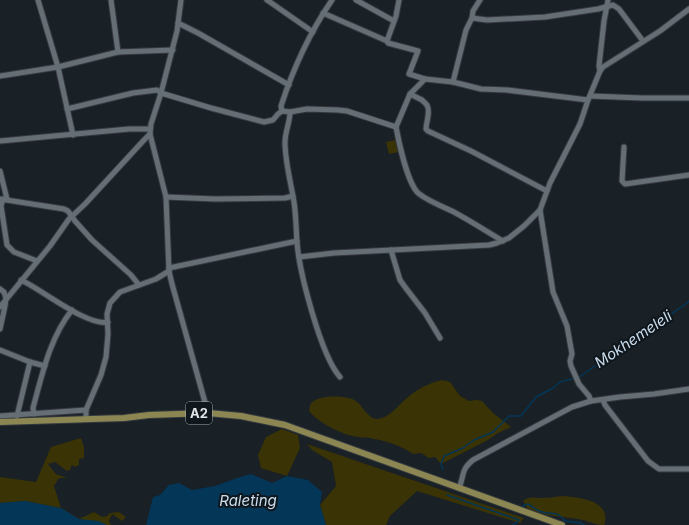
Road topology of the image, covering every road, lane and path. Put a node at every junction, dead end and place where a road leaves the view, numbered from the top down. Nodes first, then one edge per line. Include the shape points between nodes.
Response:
1 (38, 0) edge
2 (111, 0) edge
3 (182, 0) edge
4 (267, 0) edge
5 (332, 0) edge
6 (356, 0) edge
7 (399, 0) edge
8 (480, 0) edge
9 (608, 0) edge
10 (606, 6) junction
11 (689, 9) edge
12 (323, 13) junction
13 (472, 18) junction
14 (394, 20) junction
15 (178, 23) junction
16 (313, 32) junction
17 (387, 41) junction
18 (643, 41) junction
19 (173, 50) junction
20 (118, 52) junction
21 (58, 67) junction
22 (600, 71) junction
23 (0, 76) edge
24 (424, 78) junction
25 (453, 82) junction
26 (289, 85) junction
27 (161, 93) junction
28 (410, 94) junction
29 (589, 98) junction
30 (689, 98) edge
31 (67, 109) junction
32 (282, 112) junction
33 (290, 112) junction
34 (396, 127) junction
35 (150, 132) junction
36 (73, 135) junction
37 (0, 141) edge
38 (624, 147) dead end
39 (0, 171) edge
40 (689, 175) edge
41 (547, 191) junction
42 (293, 196) junction
43 (166, 197) junction
44 (3, 199) edge
45 (540, 210) junction
46 (72, 218) junction
47 (297, 241) junction
48 (503, 241) junction
49 (391, 250) junction
50 (299, 257) junction
51 (37, 261) junction
52 (169, 269) junction
53 (21, 280) junction
54 (139, 285) junction
55 (0, 289) edge
56 (6, 298) junction
57 (0, 307) edge
58 (72, 310) junction
59 (108, 322) junction
60 (0, 329) edge
61 (440, 338) dead end
62 (0, 350) edge
63 (30, 362) junction
64 (45, 366) junction
65 (340, 377) dead end
66 (689, 389) edge
67 (603, 400) junction
68 (591, 401) junction
69 (86, 410) junction
70 (208, 413) junction
71 (34, 414) junction
72 (0, 416) edge
73 (17, 416) junction
74 (86, 419) junction
75 (0, 422) edge
76 (689, 469) edge
77 (459, 488) junction
78 (562, 525) edge

1 - 21 street
2 - 20 street
3 - 15 street
4 - 16 street
5 - 12 street
6 - 14 street
7 - 14 street
8 - 13 street
9 - 10 street
10 - 13 street via 598,10 545,18
10 - 18 street via 613,5 619,9
10 - 22 street via 598,66
11 - 18 street
12 - 16 street
12 - 17 street
13 - 25 street via 466,30
14 - 17 street
15 - 19 street
15 - 26 street
16 - 26 street
17 - 24 street via 418,51 409,74
18 - 22 street
19 - 20 street
19 - 27 street
20 - 21 street
21 - 23 street
21 - 31 street
22 - 29 street
24 - 25 street
24 - 28 street
25 - 29 street via 481,89
26 - 32 street via 281,106
27 - 31 street via 157,90 140,92
27 - 32 street via 264,122 273,120
27 - 35 street
28 - 34 street
28 - 41 street via 427,105 425,127 428,131
29 - 30 street
29 - 41 street via 580,124
31 - 36 street
32 - 33 street
33 - 34 street via 307,109 347,111
33 - 42 street via 285,141
34 - 48 street via 407,168 418,193
35 - 36 street via 129,129
35 - 43 street
35 - 46 street
36 - 37 street
38 - 40 street via 622,181 625,184
39 - 44 street
41 - 45 street
42 - 43 street via 215,199
42 - 47 street
43 - 52 street
44 - 46 street via 64,209
44 - 51 street via 1,206 7,245 14,252
45 - 48 street via 516,233
45 - 68 street via 553,292 567,326 572,354 571,366 578,384
46 - 51 street
46 - 54 street
47 - 50 street
47 - 52 street
48 - 49 street via 489,245
49 - 50 street
49 - 61 street via 400,280
50 - 65 street via 316,323 332,365
51 - 53 street
52 - 54 street via 156,279
52 - 70 street
53 - 56 street
53 - 58 street
54 - 59 street via 114,297 108,308
55 - 56 street
56 - 57 street
56 - 60 street
58 - 59 street via 96,321
58 - 64 street via 54,341
59 - 69 street via 106,357
62 - 63 street
63 - 64 street
63 - 73 street
64 - 71 street via 33,408
66 - 67 street
67 - 68 street
67 - 76 street via 648,461 659,470
68 - 77 street via 572,407 473,460 462,473
69 - 71 street
69 - 74 street
70 - 74 main road, A2
70 - 77 main road, A2 via 241,416 285,425
71 - 73 street
72 - 73 street
74 - 75 main road, A2
77 - 78 main road, A2

